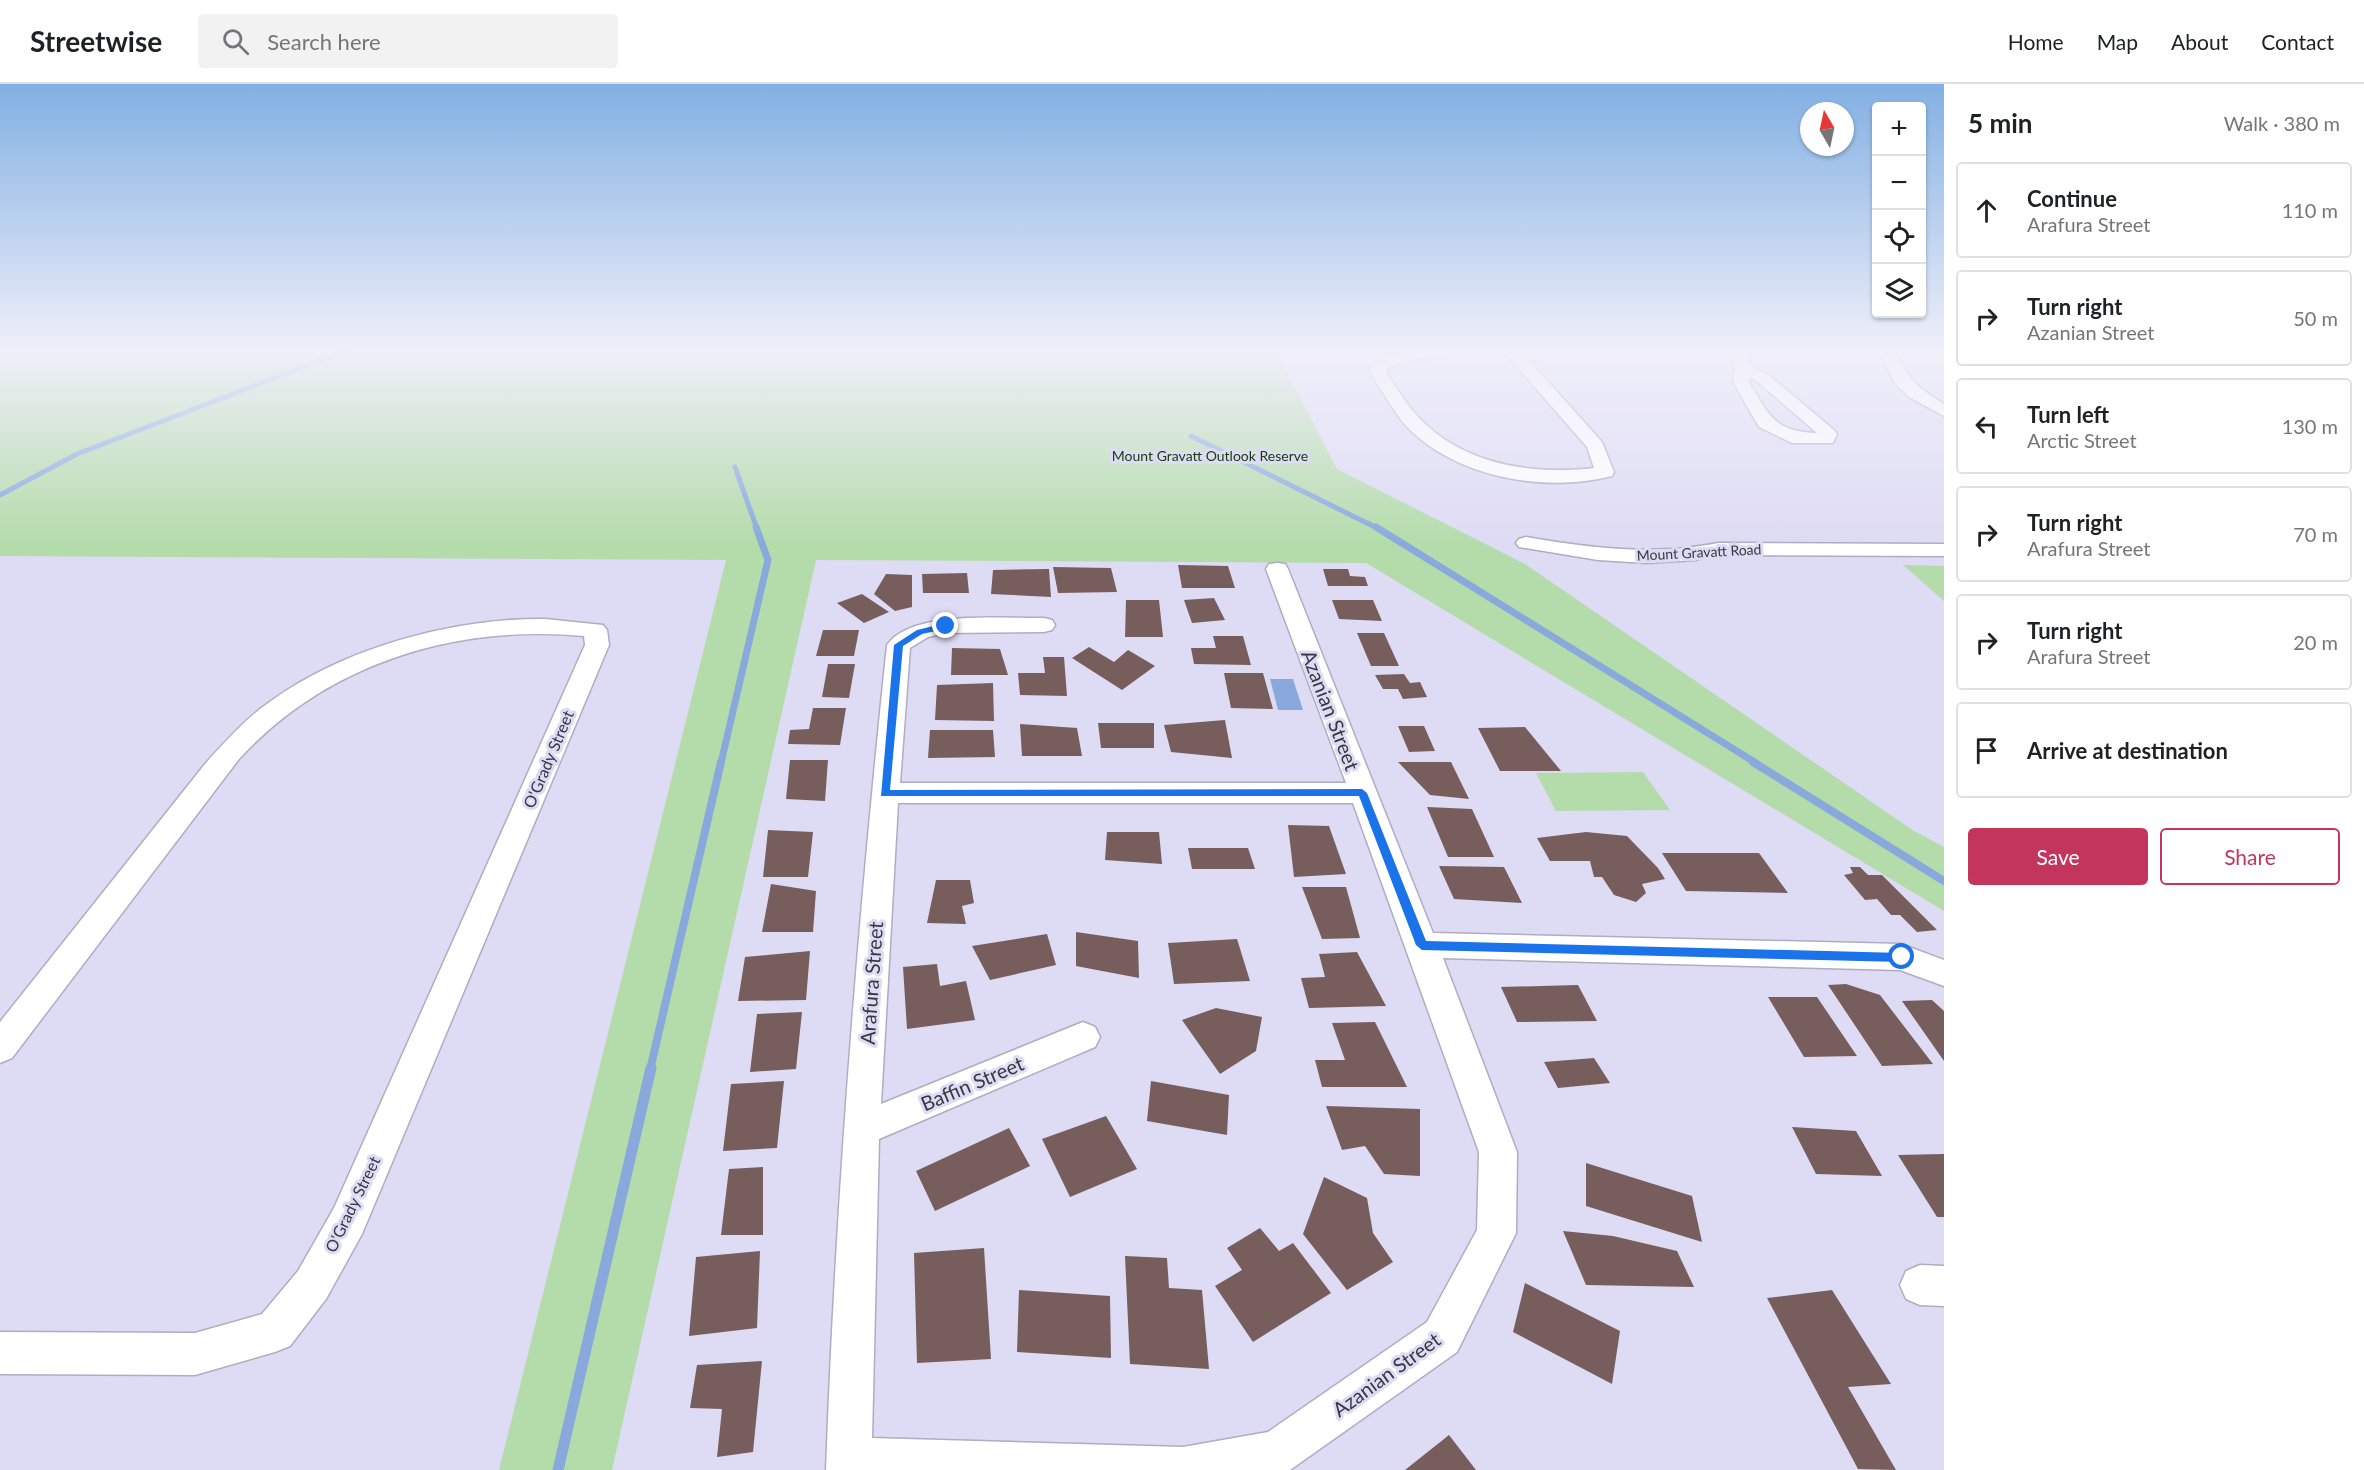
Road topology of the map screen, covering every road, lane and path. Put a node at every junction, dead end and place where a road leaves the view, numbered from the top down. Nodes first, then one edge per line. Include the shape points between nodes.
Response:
1 (1406, 414) edge
2 (1567, 414) edge
3 (1760, 414) edge
4 (1804, 414) edge
5 (1526, 543) dead end
6 (1944, 550) edge
7 (1277, 569) dead end
8 (1044, 625) dead end
9 (884, 793) junction
10 (1362, 793) junction
11 (1422, 945) junction
12 (1944, 974) edge
13 (1083, 1037) dead end
14 (0, 1048) edge
15 (860, 1130) junction
16 (0, 1353) edge
17 (849, 1465) edge

1 - 2 street via 1414,425 1445,449 1489,468 1527,475 1579,477 1605,472 1596,446
3 - 4 street via 1765,423 1792,438 1827,439 1828,434
5 - 6 street, Mount Gravatt Road via 1626,556 1697,555 1718,549
7 - 10 street, Azanian Street
8 - 9 street, Arafura Street via 946,626 920,632 898,645
9 - 10 street
9 - 15 street, Arafura Street
10 - 11 street, Azanian Street
11 - 12 street via 1902,957
11 - 17 street, Azanian Street via 1498,1152 1496,1233 1442,1337 1276,1453 1183,1470
13 - 15 street, Baffin Street
14 - 16 street, O'Grady Street via 224,759 279,707 321,681 437,639 494,627 595,630 597,645 348,1221 312,1285 275,1331 195,1354
15 - 17 street, Arafura Street

